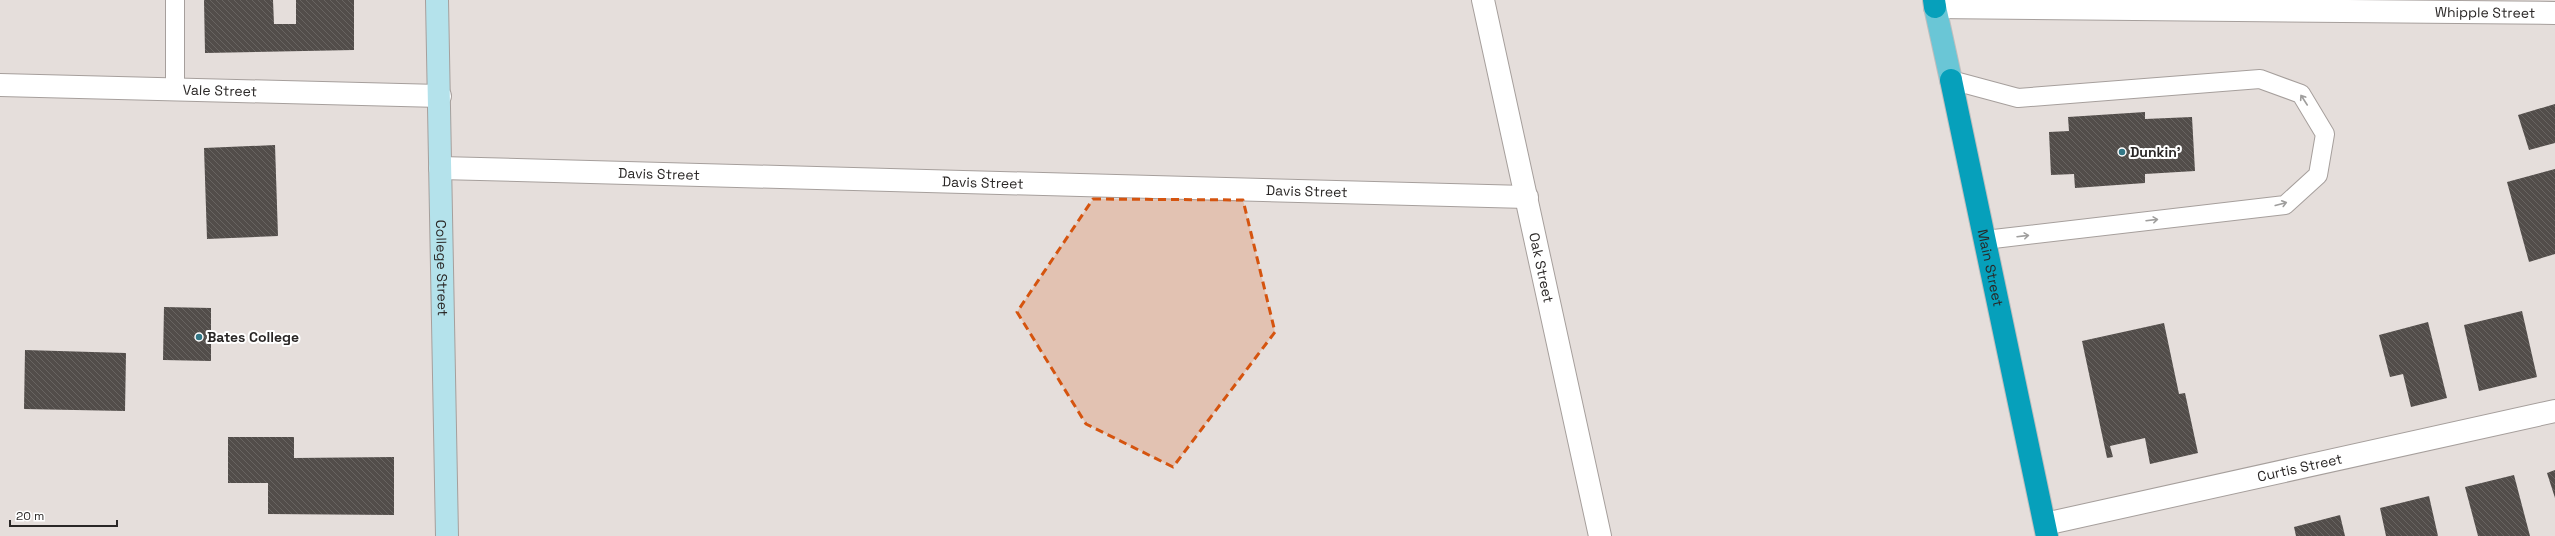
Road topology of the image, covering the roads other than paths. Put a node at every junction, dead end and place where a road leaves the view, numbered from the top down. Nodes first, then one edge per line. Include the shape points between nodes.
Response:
1 (175, 0) edge
2 (437, 0) edge
3 (1483, 0) edge
4 (1934, 3) edge
5 (2555, 13) edge
6 (1951, 80) junction
7 (0, 85) edge
8 (175, 90) junction
9 (440, 96) junction
10 (440, 168) junction
11 (1527, 197) junction
12 (1985, 240) junction
13 (2555, 411) edge
14 (2046, 530) edge
15 (446, 536) edge
16 (1600, 536) edge

1 - 8 lane
2 - 9 main road, College Street
3 - 11 street, Oak Street
4 - 5 street, Whipple Street
4 - 6 main road, Main Street
6 - 12 highway, Main Street
12 -> 6 lane via 2285,205 2318,175 2325,134 2301,94 2260,79 2018,98
7 - 8 street, Vale Street
8 - 9 street, Vale Street
9 - 10 main road, College Street
10 - 11 street, Davis Street
10 - 15 main road, College Street
11 - 16 street, Oak Street
12 - 14 highway, Main Street
13 - 14 street, Curtis Street

